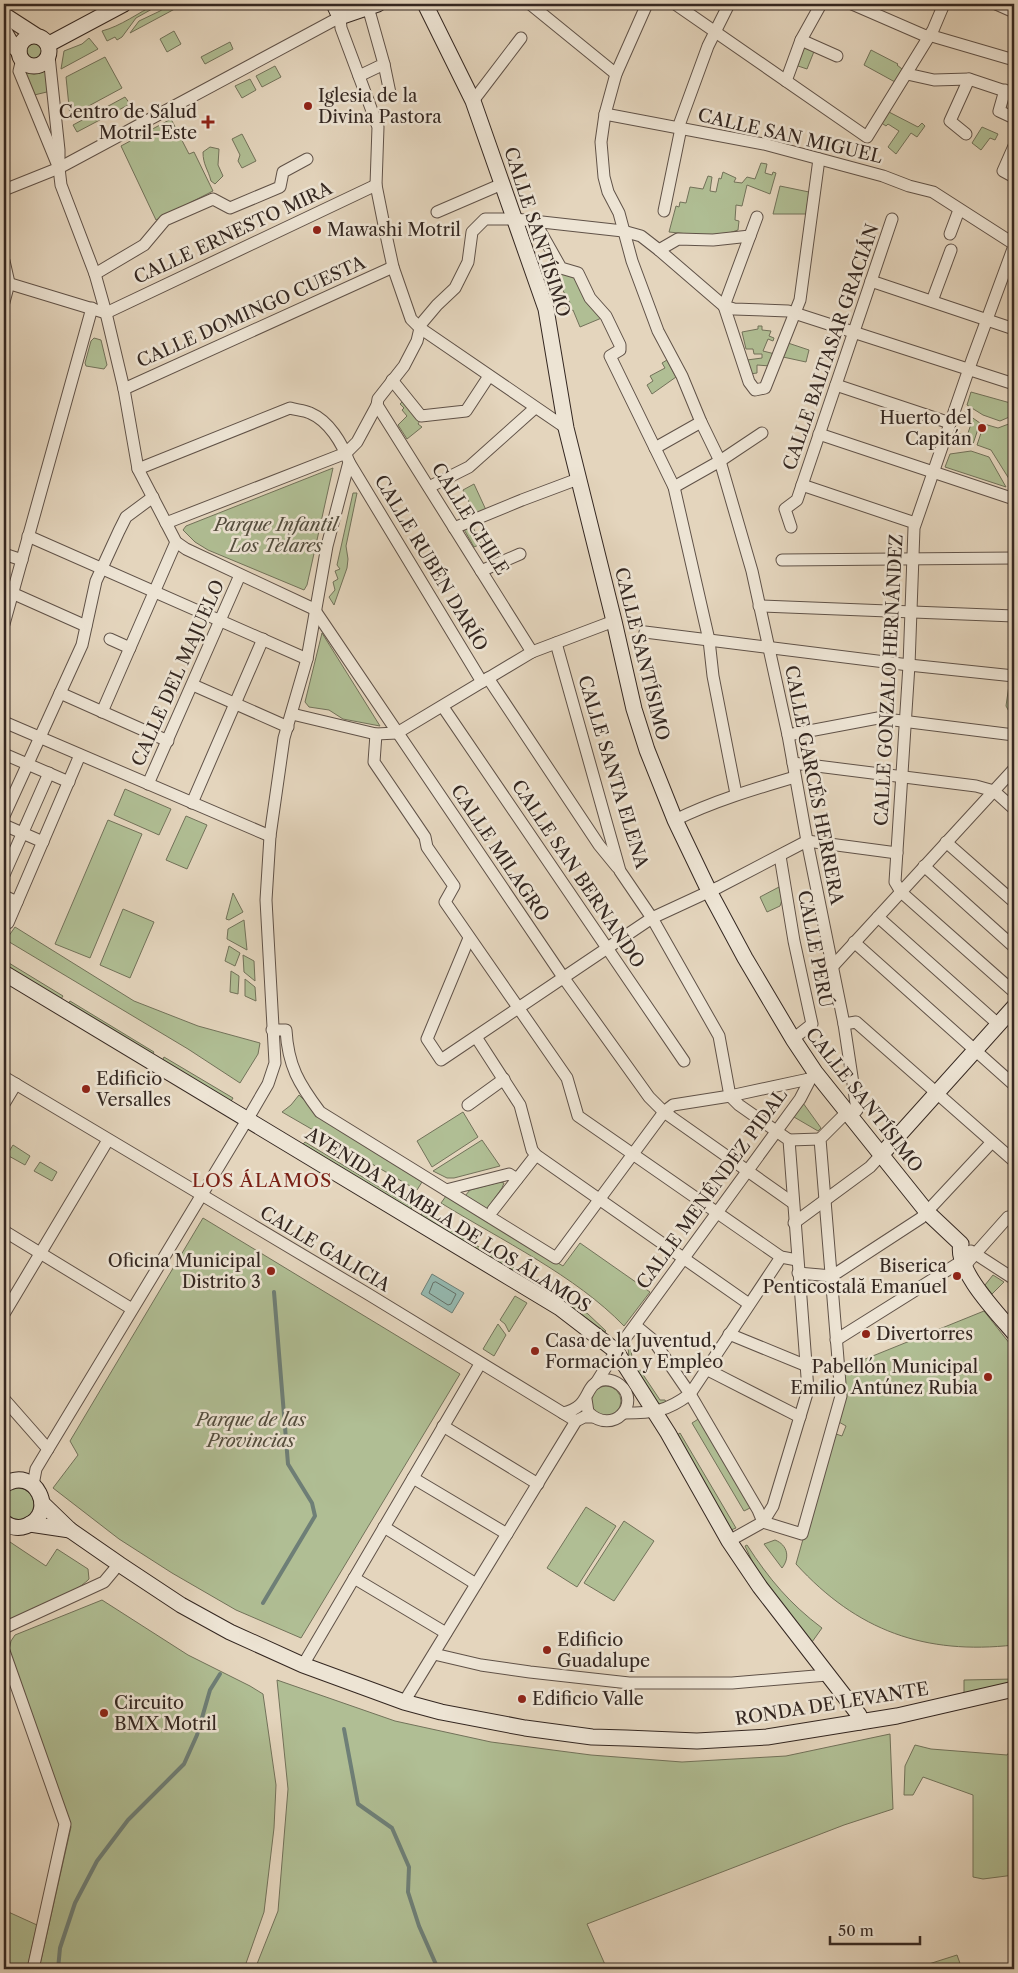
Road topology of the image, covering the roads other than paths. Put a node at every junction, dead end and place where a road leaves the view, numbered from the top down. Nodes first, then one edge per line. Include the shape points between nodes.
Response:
1 (124, 4) edge
2 (425, 4) edge
3 (530, 4) edge
4 (647, 4) edge
5 (675, 4) edge
6 (729, 4) edge
7 (821, 4) edge
8 (852, 4) edge
9 (944, 4) edge
10 (996, 4) edge
11 (373, 5) edge
12 (337, 10) edge
13 (1014, 12) edge
14 (4, 15) edge
15 (4, 31) edge
16 (715, 32) junction
17 (35, 35) junction
18 (521, 38) dead end
19 (928, 38) junction
20 (800, 40) junction
21 (49, 50) junction
22 (20, 55) junction
23 (837, 56) dead end
24 (1014, 60) edge
25 (384, 64) junction
26 (616, 74) junction
27 (907, 74) junction
28 (359, 76) junction
29 (964, 79) junction
30 (786, 81) junction
31 (1012, 92) edge
32 (390, 93) dead end
33 (473, 101) junction
34 (605, 114) junction
35 (1014, 118) edge
36 (680, 128) junction
37 (966, 134) dead end
38 (1014, 146) edge
39 (307, 159) dead end
40 (819, 159) junction
41 (59, 168) junction
42 (1014, 177) edge
43 (502, 184) junction
44 (376, 185) junction
45 (4, 190) edge
46 (959, 210) junction
47 (664, 211) dead end
48 (438, 212) dead end
49 (757, 218) dead end
50 (515, 219) junction
51 (892, 219) dead end
52 (538, 222) junction
53 (623, 230) junction
54 (950, 234) dead end
55 (750, 236) junction
56 (1014, 245) edge
57 (660, 250) junction
58 (951, 250) dead end
59 (4, 261) edge
60 (393, 267) junction
61 (95, 274) junction
62 (871, 282) junction
63 (6, 283) edge
64 (932, 301) junction
65 (4, 302) edge
66 (724, 306) junction
67 (92, 308) junction
68 (106, 313) junction
69 (795, 313) junction
70 (987, 319) junction
71 (420, 328) junction
72 (1014, 328) edge
73 (854, 332) junction
74 (968, 369) junction
75 (489, 376) junction
76 (392, 380) junction
77 (1014, 384) edge
78 (836, 385) junction
79 (124, 389) junction
80 (377, 405) junction
81 (535, 408) junction
82 (701, 422) junction
83 (950, 423) junction
84 (566, 428) junction
85 (762, 432) dead end
86 (819, 434) junction
87 (655, 448) junction
88 (348, 458) junction
89 (720, 461) junction
90 (138, 469) junction
91 (933, 472) junction
92 (578, 479) junction
93 (362, 482) junction
94 (343, 483) junction
95 (802, 485) junction
96 (429, 487) junction
97 (674, 487) junction
98 (153, 497) junction
99 (1014, 498) edge
100 (166, 523) junction
101 (915, 524) junction
102 (791, 527) dead end
103 (454, 528) junction
104 (28, 536) junction
105 (176, 542) junction
106 (4, 554) edge
107 (520, 554) dead end
108 (912, 558) junction
109 (1014, 558) edge
110 (22, 560) junction
111 (782, 560) dead end
112 (102, 568) junction
113 (481, 571) junction
114 (240, 575) junction
115 (155, 592) junction
116 (12, 593) junction
117 (759, 606) junction
118 (314, 609) junction
119 (6, 611) edge
120 (910, 612) junction
121 (1014, 616) edge
122 (220, 620) junction
123 (614, 621) junction
124 (4, 624) edge
125 (86, 626) junction
126 (645, 632) dead end
127 (110, 639) dead end
128 (263, 639) junction
129 (709, 640) junction
130 (556, 643) junction
131 (769, 646) junction
132 (130, 648) junction
133 (532, 652) junction
134 (307, 659) junction
135 (909, 665) junction
136 (1014, 676) edge
137 (485, 680) junction
138 (193, 685) junction
139 (60, 693) junction
140 (295, 700) junction
141 (234, 704) junction
142 (443, 707) junction
143 (102, 712) junction
144 (292, 714) junction
145 (312, 719) junction
146 (904, 721) junction
147 (4, 722) edge
148 (339, 725) junction
149 (287, 730) junction
150 (397, 733) junction
151 (376, 734) junction
152 (788, 734) junction
153 (1014, 735) edge
154 (39, 737) junction
155 (168, 742) junction
156 (4, 754) edge
157 (80, 755) junction
158 (793, 763) junction
159 (27, 764) junction
160 (1014, 769) edge
161 (49, 773) junction
162 (795, 776) junction
163 (902, 776) junction
164 (69, 782) junction
165 (148, 784) junction
166 (994, 791) junction
167 (736, 794) junction
168 (192, 803) junction
169 (1014, 809) edge
170 (4, 816) edge
171 (675, 820) junction
172 (4, 825) edge
173 (22, 833) junction
174 (270, 836) junction
175 (807, 841) junction
176 (43, 842) junction
177 (946, 842) junction
178 (897, 853) junction
179 (780, 856) junction
180 (924, 866) junction
181 (620, 871) junction
182 (4, 875) edge
183 (709, 891) junction
184 (901, 892) junction
185 (4, 896) edge
186 (17, 902) junction
187 (1014, 902) edge
188 (878, 916) junction
189 (652, 918) junction
190 (4, 924) edge
191 (469, 938) junction
192 (854, 942) junction
193 (607, 947) junction
194 (1014, 947) edge
195 (833, 966) junction
196 (4, 973) edge
197 (563, 977) junction
198 (1014, 992) edge
199 (1014, 1007) edge
200 (518, 1008) junction
201 (844, 1024) junction
202 (998, 1024) junction
203 (272, 1030) junction
204 (476, 1036) junction
205 (793, 1039) junction
206 (975, 1050) junction
207 (684, 1061) dead end
208 (812, 1076) junction
209 (4, 1077) edge
210 (504, 1079) junction
211 (16, 1084) junction
212 (1014, 1085) edge
213 (936, 1093) junction
214 (730, 1096) junction
215 (4, 1104) edge
216 (468, 1105) dead end
217 (664, 1112) junction
218 (849, 1114) junction
219 (247, 1120) junction
220 (776, 1131) junction
221 (820, 1139) junction
222 (108, 1140) junction
223 (789, 1140) junction
224 (992, 1142) junction
225 (536, 1154) junction
226 (634, 1154) junction
227 (881, 1155) junction
228 (1014, 1161) edge
229 (748, 1171) junction
230 (517, 1179) junction
231 (446, 1190) junction
232 (201, 1195) junction
233 (600, 1200) junction
234 (826, 1200) junction
235 (793, 1203) junction
236 (493, 1210) dead end
237 (928, 1212) junction
238 (717, 1213) junction
239 (794, 1222) junction
240 (1014, 1222) edge
241 (4, 1231) edge
242 (961, 1244) junction
243 (40, 1253) junction
244 (976, 1254) junction
245 (781, 1257) junction
246 (684, 1259) junction
247 (798, 1260) junction
248 (964, 1264) junction
249 (798, 1273) junction
250 (832, 1276) junction
251 (1014, 1279) edge
252 (749, 1304) junction
253 (132, 1309) junction
254 (4, 1314) edge
255 (636, 1326) junction
256 (1014, 1333) edge
257 (729, 1334) junction
258 (836, 1340) junction
259 (616, 1350) junction
260 (480, 1364) junction
261 (806, 1366) junction
262 (706, 1369) junction
263 (596, 1383) junction
264 (690, 1394) junction
265 (4, 1399) edge
266 (586, 1399) junction
267 (656, 1412) junction
268 (563, 1413) junction
269 (624, 1413) junction
270 (593, 1416) junction
271 (800, 1417) junction
272 (576, 1421) junction
273 (444, 1426) junction
274 (48, 1449) junction
275 (413, 1478) junction
276 (14, 1482) edge
277 (538, 1484) junction
278 (42, 1503) junction
279 (4, 1522) edge
280 (763, 1522) junction
281 (30, 1524) junction
282 (384, 1527) junction
283 (70, 1530) junction
284 (507, 1534) junction
285 (729, 1541) junction
286 (119, 1564) junction
287 (354, 1578) junction
288 (476, 1584) junction
289 (4, 1628) edge
290 (446, 1633) junction
291 (4, 1652) edge
292 (434, 1654) junction
293 (303, 1665) junction
294 (827, 1674) junction
295 (1014, 1689) edge
296 (404, 1702) junction
297 (860, 1722) junction
298 (32, 1969) edge

1 - 21 main road
2 - 33 main road, CALLE SANTÍSIMO
3 - 26 street
4 - 26 street, CALLE GARCÉS HERRERA
5 - 16 street
6 - 16 street
7 - 20 street
8 - 19 street
9 - 19 street
10 - 13 street
11 - 12 main road
11 - 25 street
12 - 28 street
12 - 41 street
14 - 17 main road
15 - 22 main road
16 - 30 street
16 - 36 street
17 - 21 main road via 44,38
17 - 22 main road via 25,38 19,46
18 - 33 street
19 - 24 street via 932,36
19 - 27 street
20 - 23 street
20 - 30 street
21 - 22 main road via 38,66 29,65
21 - 41 street
22 - 41 street via 20,71
25 - 28 street
25 - 32 street
26 - 34 street, CALLE GARCÉS HERRERA
27 - 29 street via 934,80
27 - 30 street via 867,137
28 - 44 street via 378,128
29 - 31 street
29 - 37 street via 950,121
31 - 35 street via 999,111
33 - 43 main road, CALLE SANTÍSIMO
34 - 36 street, CALLE SAN MIGUEL
34 - 53 street, CALLE GARCÉS HERRERA via 601,142 604,177
36 - 40 street, CALLE SAN MIGUEL via 764,144
36 - 47 street
38 - 42 street via 1003,172
39 - 61 street via 283,172 280,187 230,208 213,199 165,220 144,245
40 - 46 street, CALLE SAN MIGUEL via 933,192
40 - 69 street via 800,300
41 - 45 street
41 - 61 street via 61,185
43 - 48 street
43 - 50 main road, CALLE SANTÍSIMO
44 - 60 street
44 - 68 street, CALLE ERNESTO MIRA
46 - 54 street
46 - 56 street, CALLE SAN MIGUEL
49 - 55 street
50 - 52 street
50 - 71 street via 485,219 478,225 472,232 468,262 455,288
50 - 84 main road, CALLE SANTÍSIMO via 546,309
51 - 62 street, CALLE BALTASAR GRACIÁN
52 - 53 street
52 - 87 street via 561,268 578,273 590,298 606,316 620,345 620,350 610,356
53 - 57 street via 641,236
53 - 82 street, CALLE GARCÉS HERRERA via 658,331
55 - 57 street via 678,239
55 - 66 street
56 - 70 street, CALLE GONZALO HERNÁNDEZ
57 - 66 street
58 - 64 street
59 - 63 street
60 - 71 street via 411,319
60 - 79 street, CALLE DOMINGO CUESTA
61 - 68 street
62 - 64 street
62 - 73 street, CALLE BALTASAR GRACIÁN
63 - 65 street
63 - 67 street
64 - 70 street
66 - 69 street
66 - 69 street via 755,390 765,388
67 - 68 street
67 - 104 street
68 - 79 street
69 - 73 street
70 - 72 street
70 - 74 street, CALLE GONZALO HERNÁNDEZ
71 - 75 street
71 - 76 street via 404,366
73 - 74 street
73 - 78 street, CALLE BALTASAR GRACIÁN
74 - 77 street
74 - 83 street, CALLE GONZALO HERNÁNDEZ
75 - 76 street via 466,411 421,416
75 - 81 street
76 - 80 street
78 - 83 street
78 - 86 street, CALLE BALTASAR GRACIÁN
79 - 90 street
80 - 88 street
80 - 96 street, CALLE CHILE
81 - 84 street
81 - 96 street via 469,467
82 - 87 street
82 - 89 street, CALLE GARCÉS HERRERA
83 - 91 street, CALLE GONZALO HERNÁNDEZ
84 - 92 main road, CALLE SANTÍSIMO
85 - 89 street
86 - 91 street
86 - 95 street, CALLE BALTASAR GRACIÁN
87 - 97 street
88 - 90 street, CALLE RUBÉN DARÍO via 323,421 310,412 290,408
88 - 93 street, CALLE RUBÉN DARÍO
88 - 94 street
88 - 100 street
89 - 97 street
89 - 117 street, CALLE GARCÉS HERRERA
90 - 98 street
91 - 99 street
91 - 101 street, CALLE GONZALO HERNÁNDEZ
92 - 103 street
92 - 123 main road, CALLE SANTÍSIMO
93 - 94 street via 353,478
93 - 137 street, CALLE RUBÉN DARÍO
94 - 118 street
95 - 101 street, CALLE BALTASAR GRACIÁN
95 - 102 street, CALLE BALTASAR GRACIÁN via 797,500 785,509
96 - 103 street, CALLE CHILE
97 - 129 street
98 - 100 street
98 - 112 street via 126,517
100 - 105 street
101 - 108 street, CALLE GONZALO HERNÁNDEZ
103 - 113 street, CALLE CHILE
104 - 110 street
104 - 112 street
105 - 114 street
105 - 115 street
106 - 110 street
107 - 113 street
108 - 109 street
108 - 111 street
108 - 120 street, CALLE GONZALO HERNÁNDEZ
110 - 116 street
112 - 115 street
112 - 125 street
113 - 133 street, CALLE CHILE
114 - 118 street
114 - 122 street, CALLE DEL MAJUELO
115 - 122 street
115 - 132 street
116 - 119 street
116 - 125 street
117 - 120 street
117 - 131 street, CALLE GARCÉS HERRERA
118 - 134 street
118 - 150 street, CALLE MILAGRO
119 - 124 street
120 - 121 street
120 - 135 street, CALLE GONZALO HERNÁNDEZ
122 - 128 street
122 - 138 street, CALLE DEL MAJUELO
123 - 130 street
123 - 171 main road, CALLE SANTÍSIMO via 634,709
125 - 139 street via 82,645
126 - 129 street
127 - 132 street
128 - 134 street
128 - 141 street
129 - 131 street
129 - 167 street
130 - 133 street
130 - 181 street, CALLE SANTA ELENA
131 - 135 street
131 - 152 street, CALLE GARCÉS HERRERA
132 - 143 street
133 - 137 street
134 - 140 street
135 - 136 street
135 - 146 street, CALLE GONZALO HERNÁNDEZ
137 - 142 street
137 - 181 street, CALLE RUBÉN DARÍO
138 - 141 street
138 - 155 street, CALLE DEL MAJUELO
139 - 143 street
139 - 154 street
140 - 144 street
140 - 148 street via 306,712 330,718
141 - 149 street
141 - 168 street
142 - 150 street
142 - 193 street, CALLE SAN BERNANDO
143 - 155 street
144 - 145 street
144 - 149 street
145 - 148 street
145 - 149 street via 298,722
146 - 152 street via 878,718
146 - 153 street
146 - 163 street, CALLE GONZALO HERNÁNDEZ
147 - 154 street
148 - 151 street
149 - 174 street
150 - 151 street
150 - 197 street, CALLE MILAGRO
151 - 191 street via 374,762 454,886 445,902
152 - 158 street, CALLE GARCÉS HERRERA
154 - 157 street
154 - 159 street
155 - 165 street, CALLE DEL MAJUELO
156 - 159 street
157 - 164 street
157 - 165 street
158 - 162 street, CALLE GARCÉS HERRERA
158 - 163 street
159 - 161 street
159 - 170 street
160 - 166 street
161 - 164 street
161 - 173 street
162 - 167 street
162 - 175 street, CALLE GARCÉS HERRERA
163 - 166 street
163 - 178 street, CALLE GONZALO HERNÁNDEZ
164 - 176 street
165 - 168 street
166 - 169 street
166 - 177 street
167 - 171 street
168 - 174 street
171 - 183 main road, CALLE SANTÍSIMO
172 - 173 street
173 - 176 street
173 - 182 street
174 - 203 street via 266,900
175 - 178 street
175 - 179 street
175 - 195 street, CALLE GARCÉS HERRERA
176 - 186 street
177 - 180 street
177 - 187 street
178 - 184 street, CALLE GONZALO HERNÁNDEZ via 895,882
179 - 183 street
179 - 205 street, CALLE PERÚ via 812,1024
180 - 184 street
180 - 194 street
181 - 189 street, CALLE SANTA ELENA
183 - 189 street
183 - 205 main road, CALLE SANTÍSIMO
184 - 188 street
184 - 198 street
185 - 186 street
186 - 190 street via 8,923
188 - 192 street
188 - 202 street
189 - 193 street
189 - 214 street, CALLE SANTA ELENA via 719,1036
191 - 200 street
191 - 204 street via 427,1039 441,1060
192 - 195 street
192 - 206 street
193 - 197 street
193 - 207 street, CALLE SAN BERNANDO
195 - 201 street, CALLE GARCÉS HERRERA
196 - 219 main road, AVENIDA RAMBLA DE LOS ÁLAMOS
197 - 200 street
197 - 217 street, CALLE MILAGRO via 649,1097
199 - 202 main road
200 - 204 street
200 - 226 street via 567,1078 578,1116
201 - 213 street via 856,1022
201 - 218 street, CALLE GARCÉS HERRERA via 857,1110
202 - 206 main road
203 - 219 street via 272,1074
203 - 231 street via 286,1030 288,1051 300,1085 320,1112
204 - 210 street
205 - 208 main road, CALLE SANTÍSIMO
206 - 212 street
206 - 213 main road
208 - 214 street
208 - 218 main road, CALLE SANTÍSIMO
208 - 220 street, CALLE MENÉNDEZ PIDAL via 800,1099
209 - 211 street, CALLE GALICIA
210 - 216 street
210 - 225 street via 520,1106 532,1150
211 - 215 street
211 - 222 street, CALLE GALICIA
213 - 224 street
213 - 227 main road
214 - 217 street via 673,1105
214 - 220 street
217 - 226 street
217 - 229 street, CALLE MILAGRO
218 - 221 street
218 - 227 main road, CALLE SANTÍSIMO
219 - 232 street
219 - 259 main road, AVENIDA RAMBLA DE LOS ÁLAMOS via 560,1308
220 - 223 street
220 - 229 street, CALLE MENÉNDEZ PIDAL
221 - 223 street
221 - 234 street
222 - 232 street, CALLE GALICIA
222 - 243 street
223 - 235 street
224 - 228 street
224 - 237 street
225 - 230 street
225 - 233 street
226 - 233 street
226 - 238 street
227 - 234 street
227 - 237 main road, CALLE SANTÍSIMO
229 - 235 street, CALLE MILAGRO
229 - 238 street, CALLE MENÉNDEZ PIDAL
230 - 231 street via 509,1174
230 - 236 street
231 - 233 street via 556,1258
232 - 253 street
232 - 260 street, CALLE GALICIA
233 - 246 street
234 - 239 street
234 - 250 street
235 - 239 street
237 - 242 main road, CALLE SANTÍSIMO
237 - 250 street
238 - 245 street
238 - 246 street, CALLE MENÉNDEZ PIDAL
239 - 247 street
240 - 244 street via 1008,1217
241 - 243 street
242 - 244 street, CALLE SANTÍSIMO
242 - 248 main road via 959,1251
243 - 253 street
243 - 254 street
244 - 248 street
244 - 251 street, CALLE SANTÍSIMO
245 - 247 street
245 - 252 street
246 - 252 street
246 - 255 street, CALLE MENÉNDEZ PIDAL
247 - 249 street
248 - 256 main road via 979,1291
248 - 258 street
249 - 250 street
249 - 261 street
250 - 258 street
252 - 257 street
253 - 274 street
255 - 259 street, CALLE MENÉNDEZ PIDAL
255 - 264 street via 653,1340
257 - 261 street
257 - 262 street
258 - 280 street via 841,1396 802,1534
259 - 263 street, CALLE MENÉNDEZ PIDAL
259 - 267 main road, AVENIDA RAMBLA DE LOS ÁLAMOS
260 - 268 street, CALLE GALICIA
260 - 273 street
261 - 271 street via 808,1390
262 - 264 street
262 - 271 street
263 - 266 street
263 - 269 street via 609,1380 622,1386 628,1399
264 - 267 street via 675,1405
264 - 280 street
265 - 274 street
266 - 268 street via 580,1406
266 - 270 street via 588,1412
267 - 269 street
267 - 285 main road, AVENIDA RAMBLA DE LOS ÁLAMOS
268 - 272 street, CALLE GALICIA
269 - 270 street via 606,1422
270 - 272 street
271 - 280 street via 773,1506
272 - 277 street
273 - 275 street
273 - 277 street
274 - 276 street via 36,1470
275 - 282 street
275 - 284 street
276 - 278 main road, RONDA DE LEVANTE via 41,1496
277 - 284 street
278 - 281 main road via 39,1515
278 - 283 main road, RONDA DE LEVANTE
279 - 281 main road, RONDA DE LEVANTE via 14,1527
280 - 285 street
281 - 283 main road, RONDA DE LEVANTE
282 - 287 street
282 - 288 street
283 - 286 main road, RONDA DE LEVANTE
284 - 288 street
285 - 294 main road, AVENIDA RAMBLA DE LOS ÁLAMOS
286 - 289 street via 104,1582
286 - 293 main road, RONDA DE LEVANTE via 181,1605 230,1632
287 - 290 street
287 - 293 street
288 - 290 street
290 - 292 street
291 - 298 street via 65,1824
292 - 294 street via 481,1665 629,1683 732,1683
292 - 296 street
293 - 296 main road, RONDA DE LEVANTE
294 - 297 main road, AVENIDA RAMBLA DE LOS ÁLAMOS via 859,1715
295 - 297 main road, RONDA DE LEVANTE
296 - 297 main road, RONDA DE LEVANTE via 525,1728 592,1737 697,1741 767,1737

